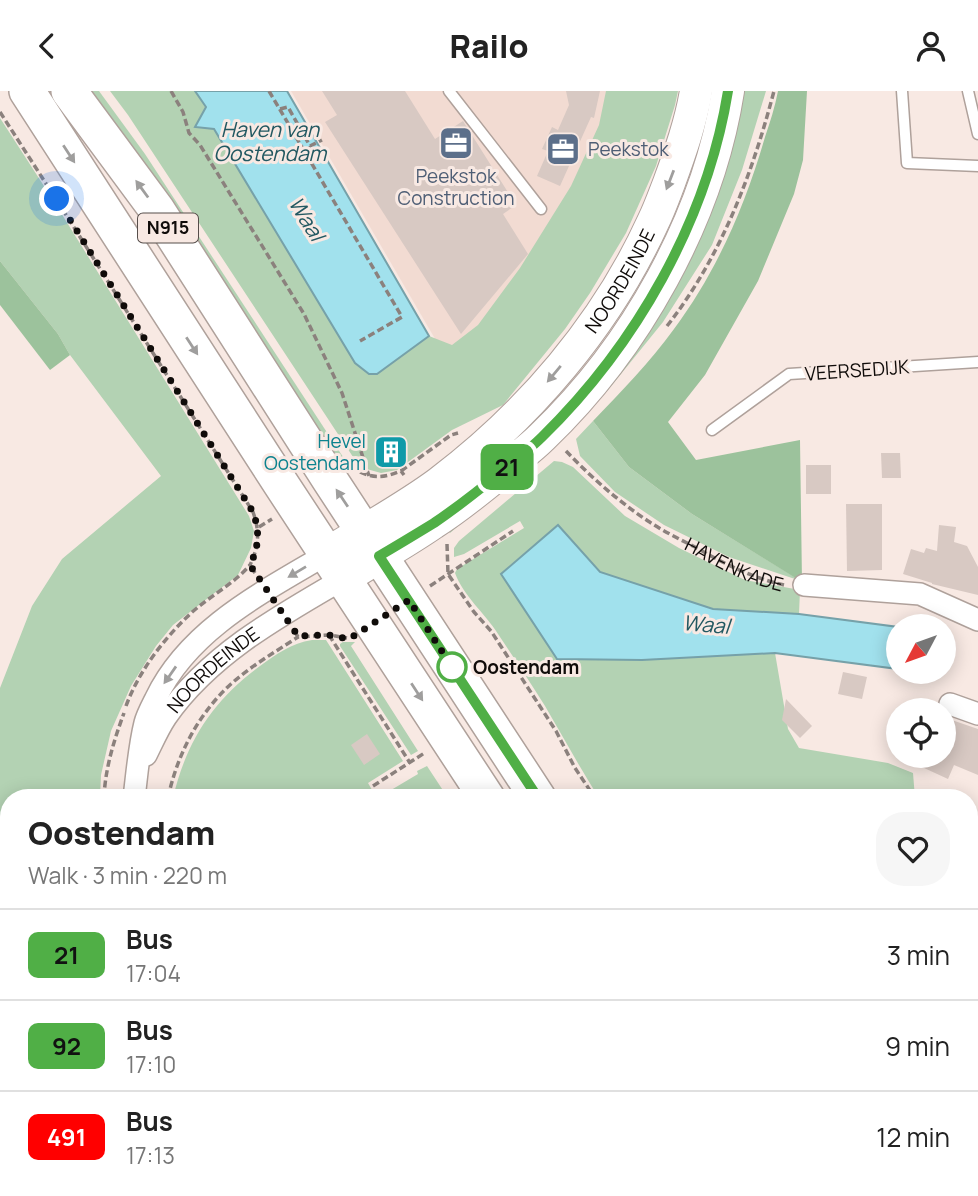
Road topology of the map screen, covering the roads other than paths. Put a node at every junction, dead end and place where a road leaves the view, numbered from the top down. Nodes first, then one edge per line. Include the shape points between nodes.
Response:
1 (27, 91) edge
2 (69, 91) edge
3 (449, 91) edge
4 (696, 91) edge
5 (728, 91) edge
6 (902, 91) edge
7 (968, 91) edge
8 (978, 134) edge
9 (978, 166) edge
10 (541, 209) dead end
11 (978, 362) edge
12 (712, 430) dead end
13 (372, 543) junction
14 (335, 566) junction
15 (804, 586) road end
16 (978, 620) edge
17 (956, 706) edge
18 (978, 714) edge
19 (137, 773) junction
20 (135, 789) edge
21 (481, 789) edge
22 (532, 789) edge

1 -> 14 main road, N915
13 -> 2 main road, N915 via 156,210
3 - 10 lane
4 -> 13 main road, NOORDEINDE via 654,221 589,333 511,422
5 - 13 main road, NOORDEINDE via 693,213 651,297 615,353 541,438 485,485 434,523
6 - 9 lane via 906,163
7 - 8 lane
11 - 12 lane, VEERSEDIJK via 789,374
13 - 14 main road, NOORDEINDE
13 - 22 main road, N915
14 - 19 street, NOORDEINDE via 188,690 165,718
14 -> 19 street, NOORDEINDE via 267,590 215,625 185,653 145,722
14 -> 21 main road, N915
15 - 16 street, HAVENKADE via 920,594
17 - 18 street
19 - 20 street, NOORDEINDE

